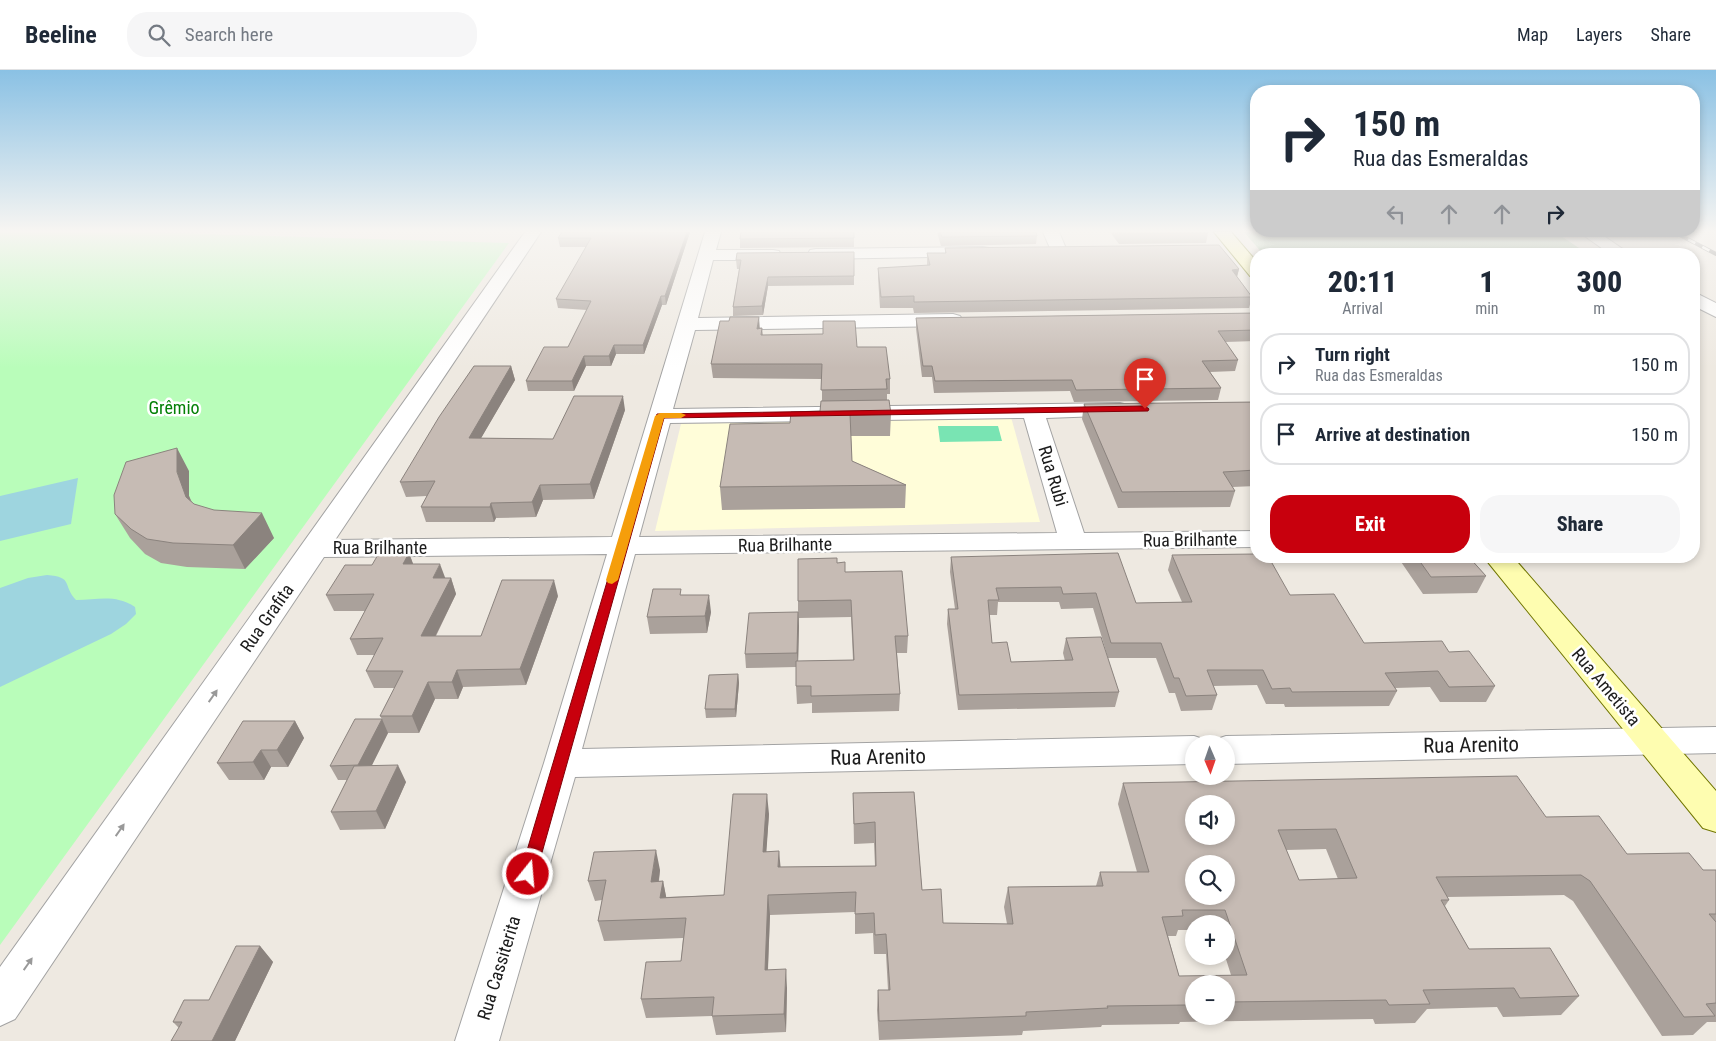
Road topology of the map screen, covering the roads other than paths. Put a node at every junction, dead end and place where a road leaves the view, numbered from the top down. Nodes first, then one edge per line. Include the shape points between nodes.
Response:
1 (502, 277) edge
2 (700, 277) edge
3 (1700, 302) edge
4 (1716, 311) edge
5 (967, 320) edge
6 (687, 324) junction
7 (1140, 409) edge
8 (1033, 411) junction
9 (660, 416) junction
10 (1250, 539) edge
11 (1073, 541) junction
12 (622, 547) junction
13 (315, 549) junction
14 (1503, 563) edge
15 (1716, 740) edge
16 (1652, 741) junction
17 (1185, 750) edge
18 (1235, 750) edge
19 (561, 763) junction
20 (1716, 817) edge
21 (0, 1004) edge
22 (477, 1041) edge

1 - 13 street, Rua Grafita
2 - 6 street, Rua Cassiterita
3 - 4 street
5 - 6 street
6 - 9 street, Rua Cassiterita
7 - 8 street
8 - 9 street
8 - 11 street, Rua Rubi
9 - 12 street, Rua Cassiterita
10 - 11 street, Rua Brilhante
11 - 12 street, Rua Brilhante
12 - 13 street, Rua Brilhante
12 - 19 street, Rua Cassiterita
21 -> 13 street, Rua Grafita
14 - 16 street, Rua Ametista
15 - 16 street, Rua Arenito
16 - 18 street, Rua Arenito
16 - 20 street, Rua Ametista
17 - 19 street, Rua Arenito
19 - 22 street, Rua Cassiterita

